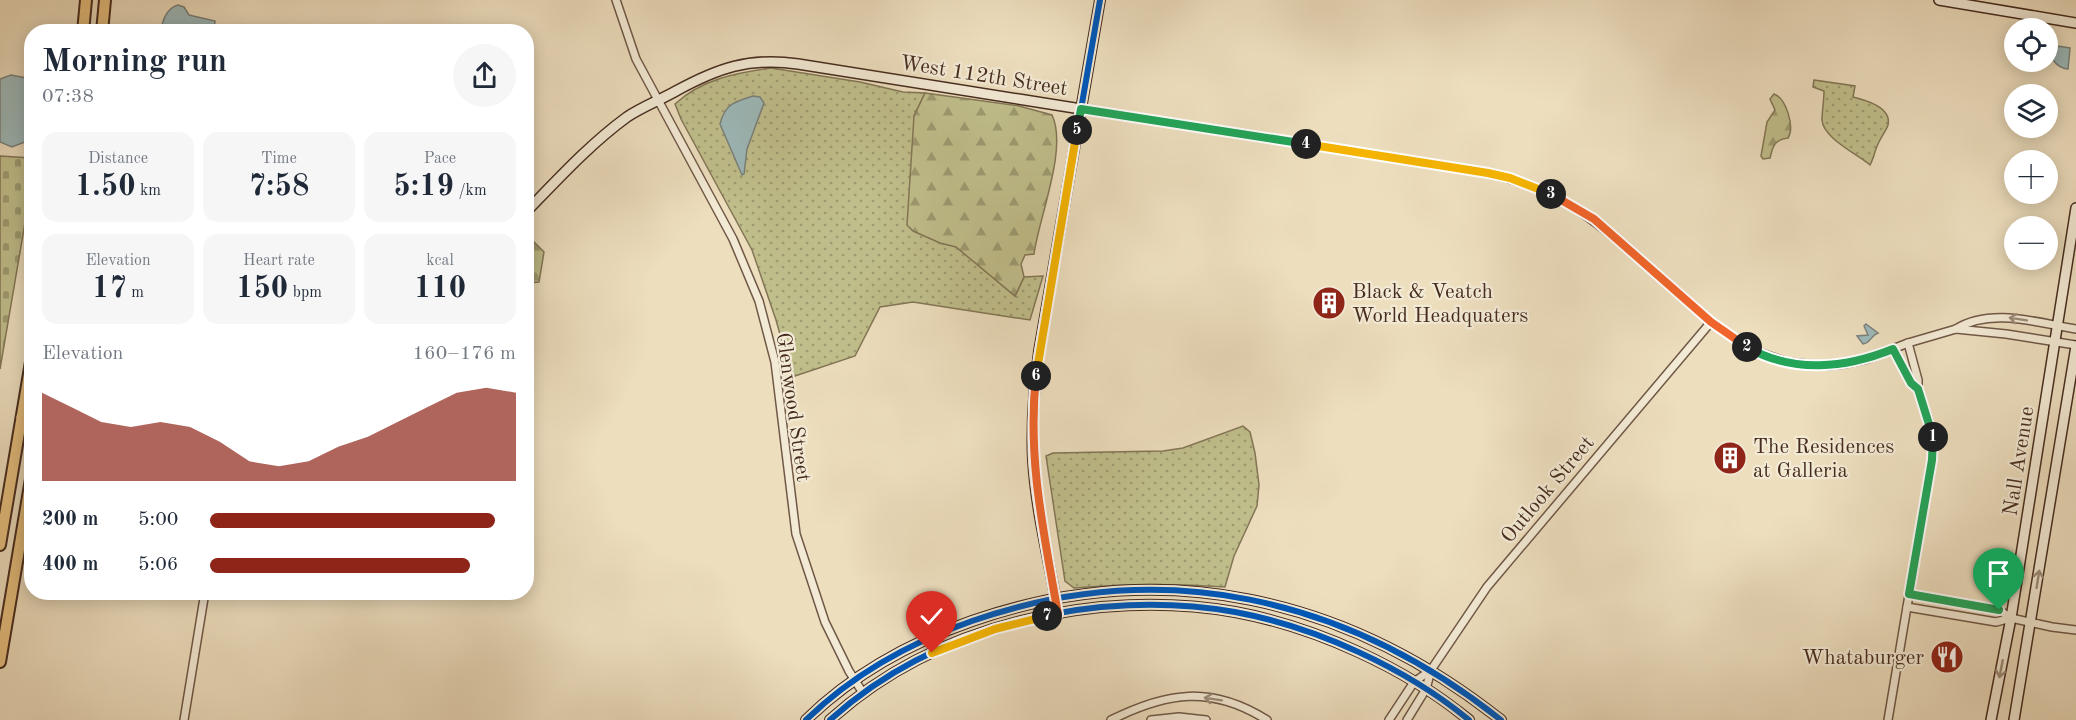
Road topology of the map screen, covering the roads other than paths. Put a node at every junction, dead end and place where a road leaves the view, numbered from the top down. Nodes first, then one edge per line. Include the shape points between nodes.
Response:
1 (86, 0) edge
2 (105, 0) edge
3 (616, 0) edge
4 (1100, 0) edge
5 (1939, 0) edge
6 (2076, 23) edge
7 (84, 24) edge
8 (103, 24) edge
9 (658, 101) junction
10 (1081, 109) junction
11 (534, 204) edge
12 (2076, 208) edge
13 (1711, 322) junction
14 (2058, 326) junction
15 (1956, 329) junction
16 (2076, 329) edge
17 (2055, 342) junction
18 (1908, 343) junction
19 (2076, 346) edge
20 (1893, 349) junction
21 (1918, 389) junction
22 (24, 427) edge
23 (24, 520) edge
24 (0, 545) edge
25 (1909, 594) junction
26 (1055, 598) junction
27 (204, 600) edge
28 (1907, 608) junction
29 (1058, 614) junction
30 (2012, 618) junction
31 (2031, 621) junction
32 (2076, 630) edge
33 (0, 662) edge
34 (1431, 670) junction
35 (855, 681) junction
36 (1414, 682) junction
37 (1426, 690) junction
38 (863, 693) junction
39 (183, 720) edge
40 (806, 720) edge
41 (830, 720) edge
42 (1111, 720) edge
43 (1151, 720) edge
44 (1206, 720) edge
45 (1267, 720) edge
46 (1389, 720) edge
47 (1407, 720) edge
48 (1469, 720) edge
49 (1501, 720) edge
50 (1888, 720) edge
51 (1991, 720) edge
52 (2014, 720) edge

1 - 7 main road
2 - 8 main road
3 - 9 street, Glenwood Street via 636,59
4 - 10 street
5 - 6 street
9 - 10 street, West 112th Street via 726,67 768,61
9 - 11 street, West 112th Street via 628,116
9 - 35 street, Glenwood Street via 733,239 759,301 775,362 796,534 825,622
10 - 13 street, West 112th Street via 1488,173 1530,185 1594,219
10 - 26 street via 1033,407 1036,489
12 - 14 street, Nall Avenue
13 - 20 street, West 112th Street via 1755,351 1787,362 1844,364
13 - 34 street, Outlook Street via 1487,587
14 -> 15 street, West 112th Street via 1995,318 1968,322
14 - 16 street, West 112th Street
14 - 17 street, Nall Avenue
15 - 17 street, West 112th Street
15 - 18 street, West 112th Street
17 - 19 street, West 112th Street
17 - 30 street, Nall Avenue
18 - 20 street, West 112th Street
18 - 21 street
31 -> 19 street, Nall Avenue
20 - 21 street
21 - 25 street via 1931,427 1933,453
22 - 24 main road
23 - 33 main road
25 - 28 street
25 - 30 street via 1999,610
26 - 29 street
26 - 34 street via 1158,590 1259,601 1347,628
26 - 35 street via 946,630
27 - 39 street
28 - 30 street via 1996,622
28 - 50 street
29 - 36 street via 1155,605 1236,612 1325,639
29 - 38 street via 953,644
30 - 31 street
30 -> 51 street, Nall Avenue
31 - 32 street
31 - 52 street, Nall Avenue
34 - 36 street
34 - 37 street, Outlook Street
34 - 49 street
35 - 38 street, Glenwood Street
35 - 40 street
36 - 37 street
36 - 46 street
37 - 47 street, Outlook Street
37 - 48 street
38 - 41 street
45 -> 42 street via 1225,701 1188,696 1152,702
43 - 44 street

